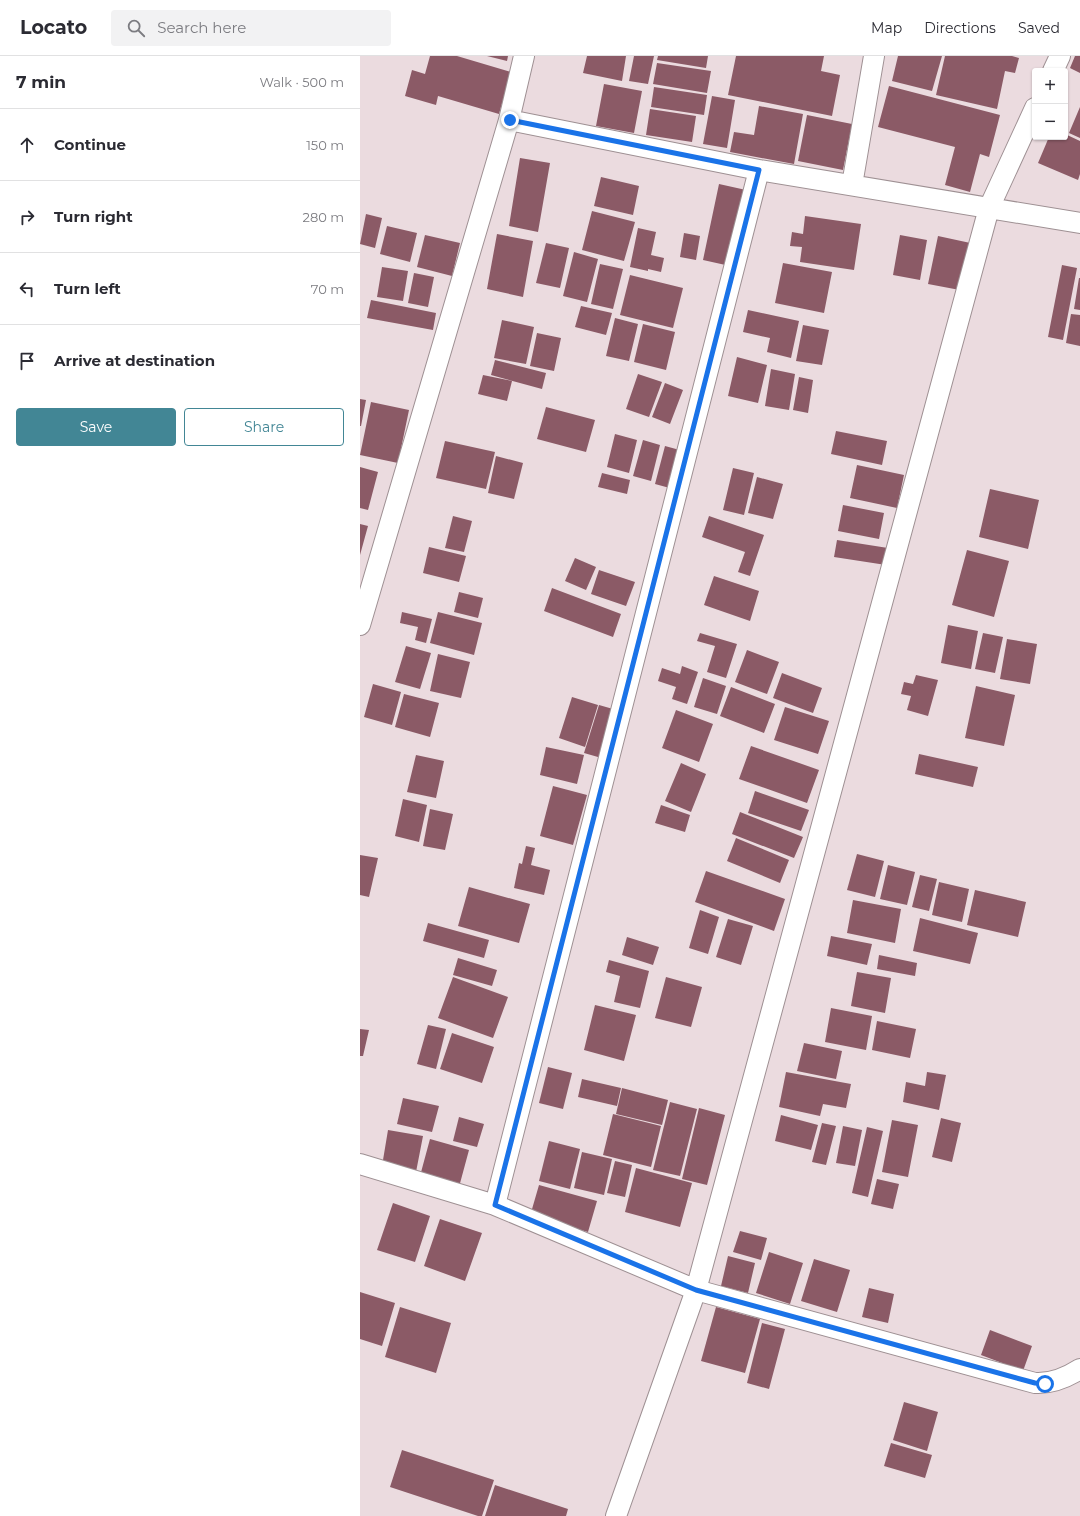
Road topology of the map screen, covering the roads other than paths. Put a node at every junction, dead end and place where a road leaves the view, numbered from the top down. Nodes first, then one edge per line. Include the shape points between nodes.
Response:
1 (524, 56) edge
2 (874, 56) edge
3 (1060, 56) edge
4 (1054, 68) edge
5 (1032, 115) edge
6 (510, 120) junction
7 (759, 170) junction
8 (852, 185) junction
9 (989, 208) junction
10 (1080, 223) edge
11 (360, 625) edge
12 (360, 1164) edge
13 (495, 1205) junction
14 (696, 1290) junction
15 (1080, 1369) edge
16 (616, 1516) edge

1 - 6 street
2 - 8 street
3 - 4 street
5 - 9 street
6 - 7 street
6 - 11 street
7 - 8 street
7 - 13 street
8 - 9 street
9 - 10 street
9 - 14 street
12 - 13 street
13 - 14 street
14 - 15 street via 1035,1383 1045,1384 1066,1378
14 - 16 street

